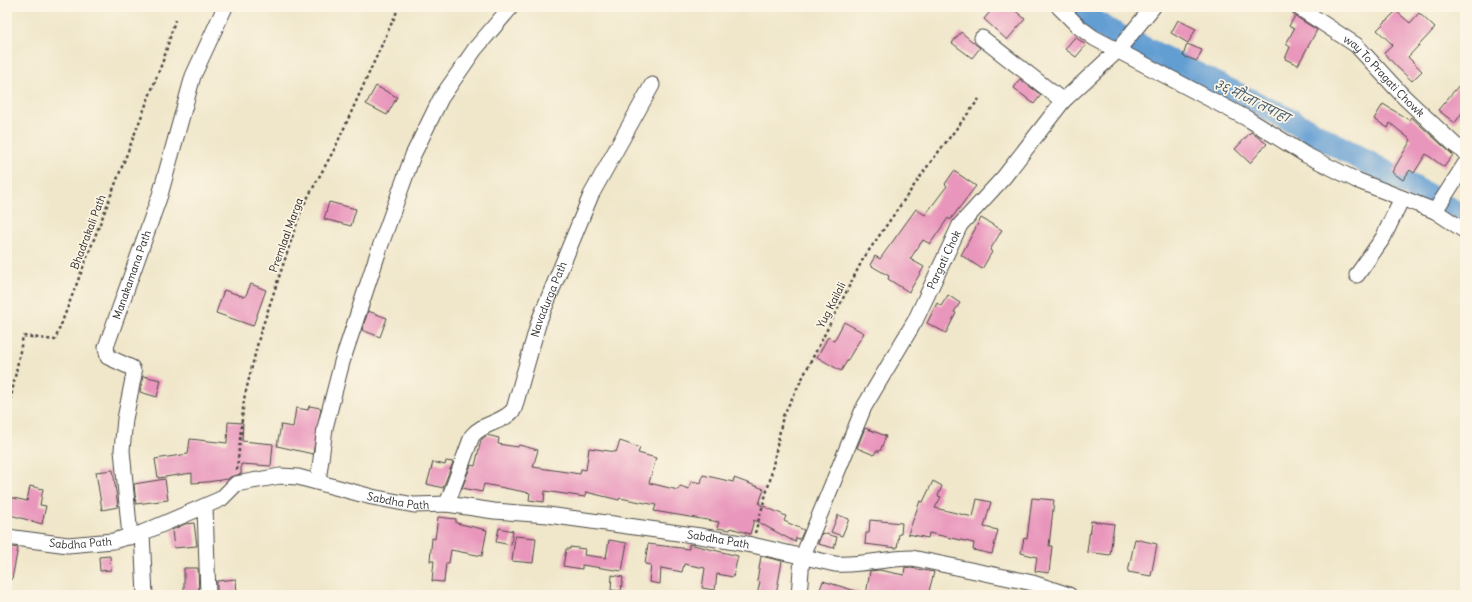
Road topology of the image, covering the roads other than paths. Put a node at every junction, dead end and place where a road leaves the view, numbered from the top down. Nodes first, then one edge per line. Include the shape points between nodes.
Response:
1 (225, 7) edge
2 (511, 7) edge
3 (1059, 7) edge
4 (1153, 7) edge
5 (1298, 7) edge
6 (982, 38) dead end
7 (1119, 49) junction
8 (652, 85) dead end
9 (1062, 101) junction
10 (1465, 152) edge
11 (1465, 164) edge
12 (1402, 198) junction
13 (1435, 211) junction
14 (1465, 231) edge
15 (1357, 275) dead end
16 (318, 482) junction
17 (447, 504) junction
18 (205, 507) junction
19 (136, 535) junction
20 (7, 537) edge
21 (802, 558) junction
22 (146, 595) edge
23 (208, 595) edge
24 (799, 595) edge
25 (1069, 595) edge

1 - 19 street, Manakamana Path via 193,76 160,195 106,347 108,357 132,368 134,374 122,450
2 - 16 street via 475,49 441,98 413,155 342,362 325,428
3 - 7 street via 1079,27
4 - 7 street, Pargati Chok
5 - 10 street, way To Pragati Chowk via 1356,45 1404,96
6 - 9 street
7 - 9 street, Pargati Chok
7 - 12 street via 1248,119 1306,155 1356,180
8 - 17 street, Navadurga Path via 591,195 539,321 514,409 508,415 478,429 472,436
9 - 21 street, Pargati Chok via 1004,177 960,225 915,321 864,407
11 - 13 street
12 - 13 street
12 - 15 street via 1383,238
13 - 14 street
16 - 17 street, Sabdha Path via 372,497 414,505
16 - 18 street, Sabdha Path via 280,476 236,484 221,499
17 - 21 street, Sabdha Path via 548,515 752,545
18 - 19 street, Sabdha Path
18 - 23 street
19 - 20 street, Sabdha Path via 89,544 68,545
19 - 22 street
21 - 24 street, Pargati Chok
21 - 25 street, Sabdha Path via 848,565 912,558 1033,583

